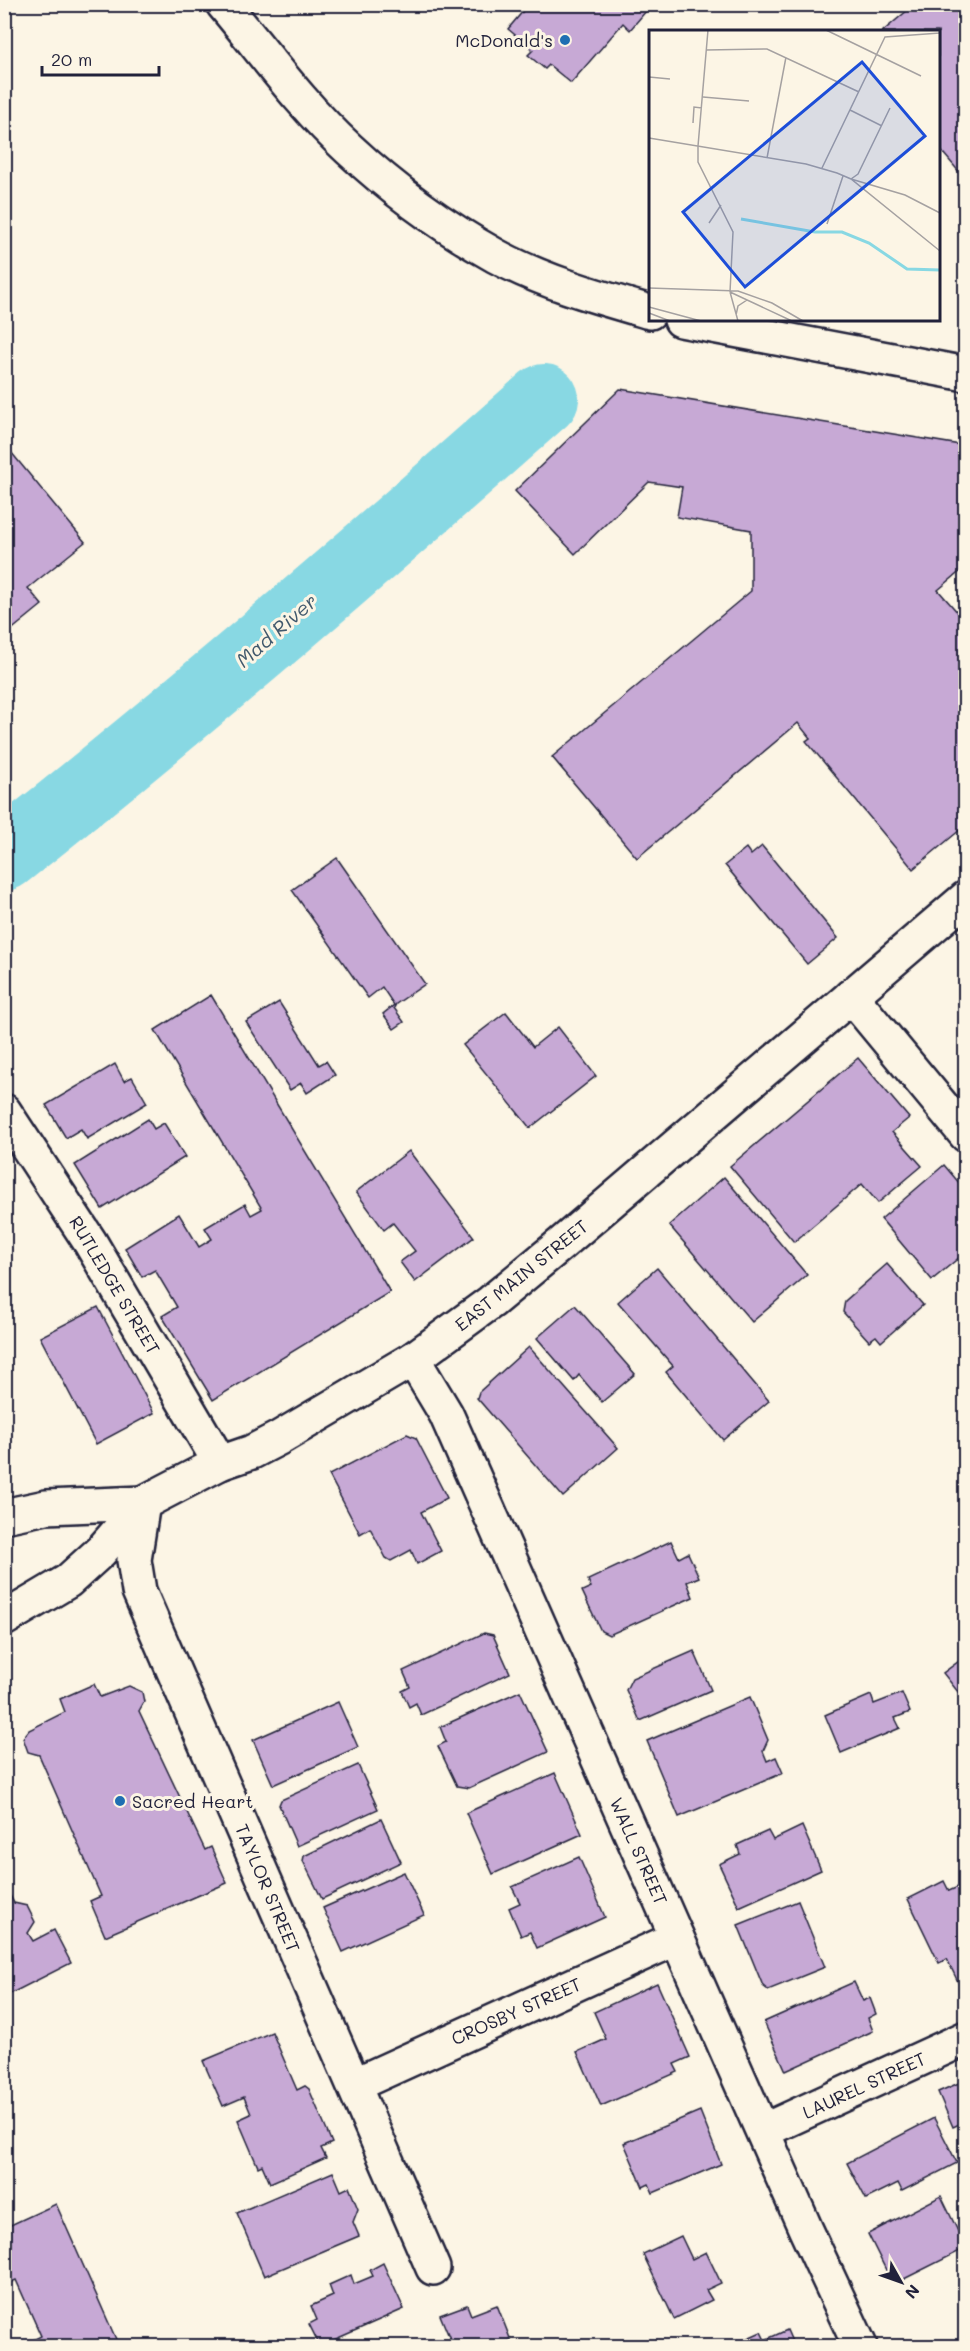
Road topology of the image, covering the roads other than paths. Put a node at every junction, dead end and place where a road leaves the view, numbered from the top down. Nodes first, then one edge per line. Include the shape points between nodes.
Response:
1 (223, 4) edge
2 (649, 311) edge
3 (692, 321) edge
4 (777, 329) edge
5 (966, 374) edge
6 (966, 898) edge
7 (851, 996) junction
8 (4, 1111) edge
9 (966, 1135) edge
10 (413, 1359) junction
11 (220, 1463) junction
12 (143, 1503) junction
13 (4, 1516) edge
14 (4, 1620) edge
15 (677, 1938) junction
16 (966, 2038) edge
17 (354, 2085) junction
18 (763, 2131) junction
19 (433, 2268) dead end
20 (860, 2346) edge

1 - 2 street via 348,148 428,212 513,264 587,293
3 - 4 street
4 - 5 street
6 - 7 street, EAST MAIN STREET
7 - 9 street
7 - 10 street, EAST MAIN STREET via 560,1245
8 - 11 street, RUTLEDGE STREET via 90,1242
10 - 11 street, EAST MAIN STREET via 279,1438
10 - 15 street, WALL STREET via 446,1414
11 - 12 street, EAST MAIN STREET
12 - 13 street, EAST MAIN STREET via 46,1507
12 - 14 street via 68,1581
12 - 17 street, TAYLOR STREET via 134,1560 139,1591
15 - 17 street, CROSBY STREET
15 - 18 street, WALL STREET
16 - 18 street, LAUREL STREET
17 - 19 street, TAYLOR STREET
18 - 20 street, WALL STREET

